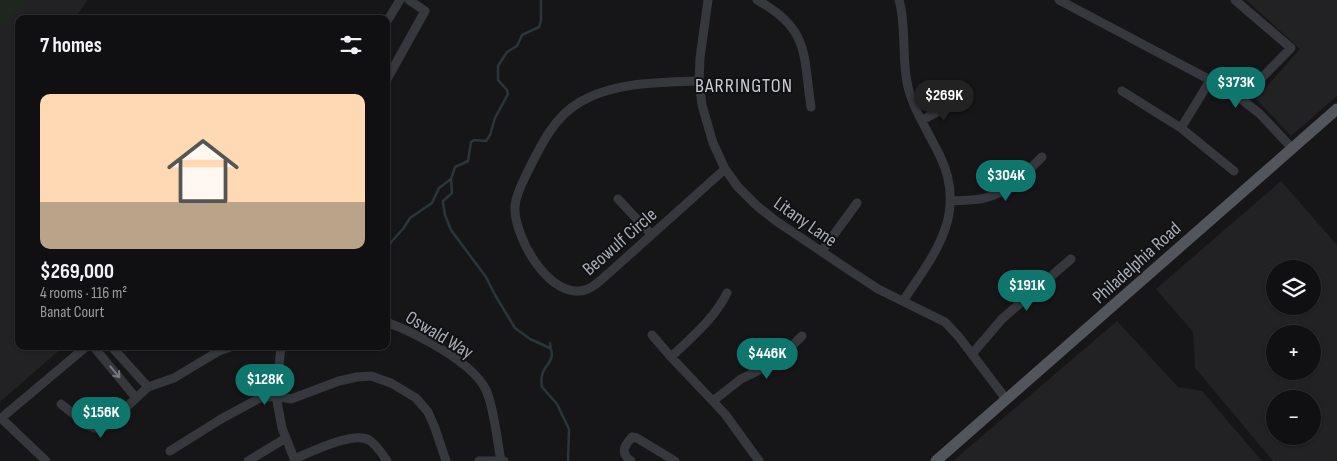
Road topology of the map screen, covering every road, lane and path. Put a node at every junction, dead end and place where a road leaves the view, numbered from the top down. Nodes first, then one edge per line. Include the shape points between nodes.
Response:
1 (400, 0) edge
2 (409, 0) edge
3 (708, 0) edge
4 (757, 0) edge
5 (899, 0) edge
6 (1059, 0) edge
7 (1235, 0) edge
8 (390, 16) edge
9 (390, 74) edge
10 (1211, 79) junction
11 (699, 81) junction
12 (1122, 91) dead end
13 (1242, 98) junction
14 (956, 102) dead end
15 (811, 107) dead end
16 (1337, 108) edge
17 (922, 120) junction
18 (1181, 128) junction
19 (1292, 148) junction
20 (1042, 157) dead end
21 (725, 169) junction
22 (1234, 171) dead end
23 (618, 199) dead end
24 (950, 201) junction
25 (857, 203) dead end
26 (651, 234) junction
27 (822, 251) junction
28 (1071, 259) dead end
29 (727, 293) dead end
30 (903, 301) junction
31 (390, 324) edge
32 (652, 335) dead end
33 (802, 336) dead end
34 (82, 350) edge
35 (96, 350) edge
36 (115, 350) edge
37 (224, 350) edge
38 (281, 350) edge
39 (972, 354) junction
40 (671, 357) junction
41 (148, 387) junction
42 (276, 396) junction
43 (136, 398) junction
44 (1006, 399) junction
45 (713, 401) junction
46 (61, 404) dead end
47 (0, 418) edge
48 (286, 438) junction
49 (170, 451) dead end
50 (294, 460) edge
51 (46, 461) edge
52 (248, 461) edge
53 (388, 461) edge
54 (446, 461) edge
55 (479, 461) edge
56 (502, 461) edge
57 (631, 461) edge
58 (675, 461) edge
59 (759, 461) edge
60 (936, 461) edge

1 - 8 street
2 - 9 street via 425,11
3 - 11 street, Litany Lane
4 - 15 street via 785,18 800,40
5 - 17 street via 906,76
6 - 10 street
7 - 13 street via 1291,48
10 - 13 street
10 - 18 street
11 - 21 street, Litany Lane via 705,121
11 - 26 street, Beowulf Circle via 631,86 581,101 567,111 546,136 517,194 516,224 524,244 556,286 578,291 589,289
12 - 18 street
13 - 19 street
14 - 17 street
16 - 19 main road, Philadelphia Road
17 - 24 street via 944,165
18 - 22 street
19 - 44 main road, Philadelphia Road
20 - 24 street via 994,195
21 - 26 street, Beowulf Circle
21 - 27 street, Litany Lane via 756,205
23 - 26 street
24 - 30 street via 941,241
25 - 27 street
27 - 30 street, Litany Lane via 878,289
28 - 39 street via 1002,319
29 - 40 street via 710,320
30 - 39 street, Litany Lane via 945,322
31 - 56 street, Oswald Way via 438,348 476,375 490,401
32 - 40 street
33 - 45 street via 774,363 741,379
34 - 47 street
35 -> 43 street
36 - 41 street
37 - 41 street via 174,378
38 - 42 street
39 - 44 street, Litany Lane
40 - 45 street
41 - 43 street
42 - 48 street
42 - 49 street via 253,401
42 - 54 street via 296,398 339,381 370,376 380,378 416,398 428,412
43 - 46 street via 106,426 95,428
44 - 60 main road, Philadelphia Road
45 - 59 street via 737,428
47 - 51 street
48 - 50 street
48 - 52 street
50 - 53 street via 344,440 362,438 373,443
55 - 56 street
57 - 58 street via 623,452 632,437

